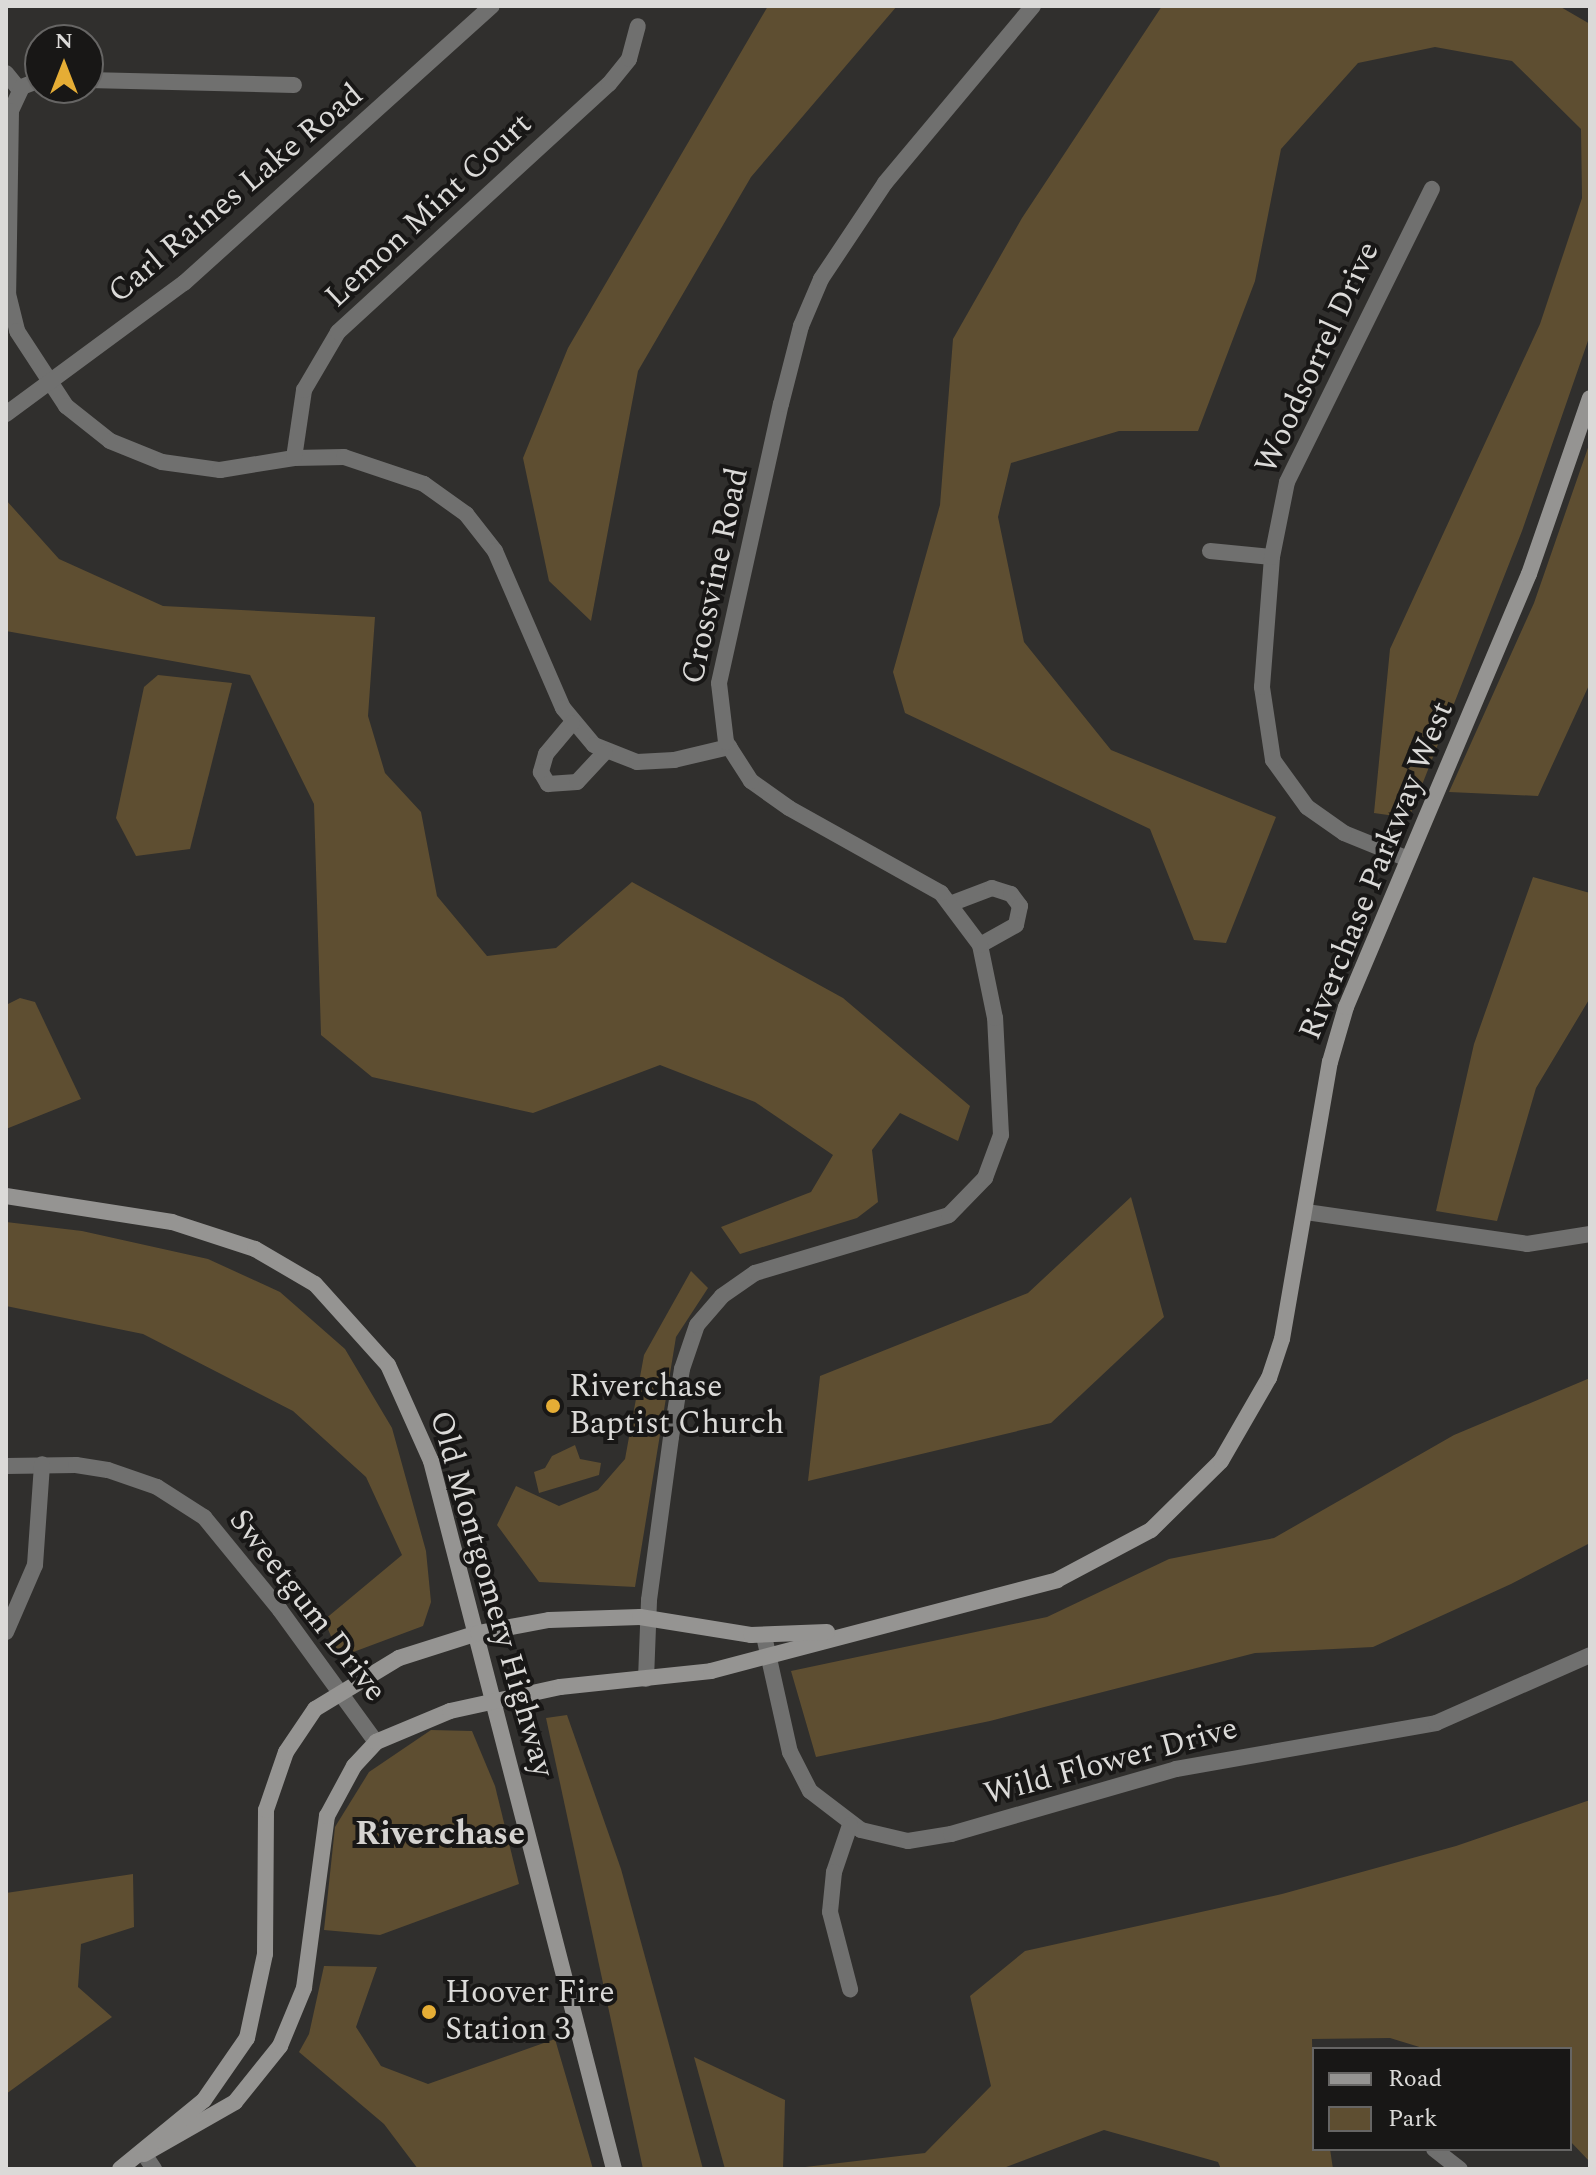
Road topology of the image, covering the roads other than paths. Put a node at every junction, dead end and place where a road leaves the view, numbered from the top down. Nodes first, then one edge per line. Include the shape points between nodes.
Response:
1 (492, 6) edge
2 (1033, 6) edge
3 (638, 26) dead end
4 (6, 73) edge
5 (104, 80) edge
6 (294, 85) dead end
7 (24, 88) edge
8 (20, 90) junction
9 (1432, 189) dead end
10 (46, 380) junction
11 (1590, 398) edge
12 (6, 414) edge
13 (294, 458) junction
14 (1210, 551) dead end
15 (1272, 557) junction
16 (572, 723) junction
17 (729, 747) junction
18 (605, 752) junction
19 (1408, 859) junction
20 (950, 904) junction
21 (980, 945) junction
22 (6, 1196) edge
23 (1306, 1212) junction
24 (1590, 1234) edge
25 (42, 1464) junction
26 (6, 1466) edge
27 (649, 1619) junction
28 (882, 1624) junction
29 (6, 1632) edge
30 (478, 1633) junction
31 (764, 1636) junction
32 (1590, 1655) edge
33 (768, 1658) junction
34 (646, 1679) junction
35 (338, 1692) junction
36 (496, 1700) junction
37 (376, 1742) junction
38 (850, 1825) junction
39 (850, 1989) dead end
40 (1437, 2151) edge
41 (144, 2154) junction
42 (120, 2169) edge
43 (154, 2169) edge
44 (614, 2169) edge
45 (1460, 2169) edge

1 - 10 street, Carl Raines Lake Road via 184,283
2 - 17 street, Crossvine Road via 858,218 801,326 719,683 721,723
3 - 13 street, Lemon Mint Court via 629,59 609,84 338,332 304,390
4 - 8 street
5 - 6 street
7 - 8 street
8 - 10 street via 9,128 8,294 17,331
9 - 15 street, Woodsorrel Drive via 1287,482
10 - 12 street, Carl Raines Lake Road
10 - 13 street via 66,406 110,441 162,462 220,470
11 - 19 street, Riverchase Parkway West via 1529,574
13 - 16 street via 344,457 399,471 466,514 507,572
14 - 15 street
15 - 19 street, Woodsorrel Drive via 1262,710 1273,760 1307,807 1330,825
16 - 18 street
16 - 18 street via 546,754 541,772 548,784 577,782
17 - 18 street via 657,762
17 - 20 street, Crossvine Road via 765,793 917,877
19 - 23 street, Riverchase Parkway West via 1337,1035
20 - 21 street, Crossvine Road
20 - 21 street via 992,888 1011,894 1020,906 1016,925
21 - 27 street, Crossvine Road via 995,1018 1003,1112 994,1162 974,1193 949,1215 755,1273 722,1296 697,1325 687,1347 675,1410
22 - 30 street, Old Montgomery Highway via 200,1228 263,1253 329,1296 388,1365 412,1411
23 - 24 street via 1527,1244
23 - 28 street, Riverchase Parkway West via 1293,1296 1269,1378 1221,1461 1194,1491 1151,1530 1085,1568 1031,1588
25 - 26 street, Sweetgum Drive
25 - 29 street via 35,1565
25 - 35 street, Sweetgum Drive via 133,1477 204,1517
27 - 30 street, Riverchase Parkway West via 572,1618
27 - 31 street, Riverchase Parkway West
27 - 34 street, Crossvine Road
28 - 31 street, Riverchase Parkway West
28 - 33 street, Riverchase Parkway West
30 - 35 street, Riverchase Parkway West via 399,1658
30 - 36 street, Old Montgomery Highway
31 - 33 street, Wild Flower Drive
32 - 38 street, Wild Flower Drive via 1436,1723 1176,1769 951,1834 891,1839
33 - 34 street, Riverchase Parkway West
33 - 38 street, Wild Flower Drive via 799,1774 822,1804
34 - 36 street, Riverchase Parkway West via 560,1687
35 - 37 street, Sweetgum Drive
35 - 41 street, Riverchase Parkway West via 300,1727 269,1795 265,1954 247,2038 204,2100
36 - 37 street, Riverchase Parkway West via 426,1719
36 - 44 street, Old Montgomery Highway
37 - 41 street, Riverchase Parkway West via 354,1766 327,1816 304,1988 280,2046 235,2102
38 - 39 street via 834,1872 830,1912
40 - 45 street
41 - 42 street, Riverchase Parkway West
41 - 43 street

